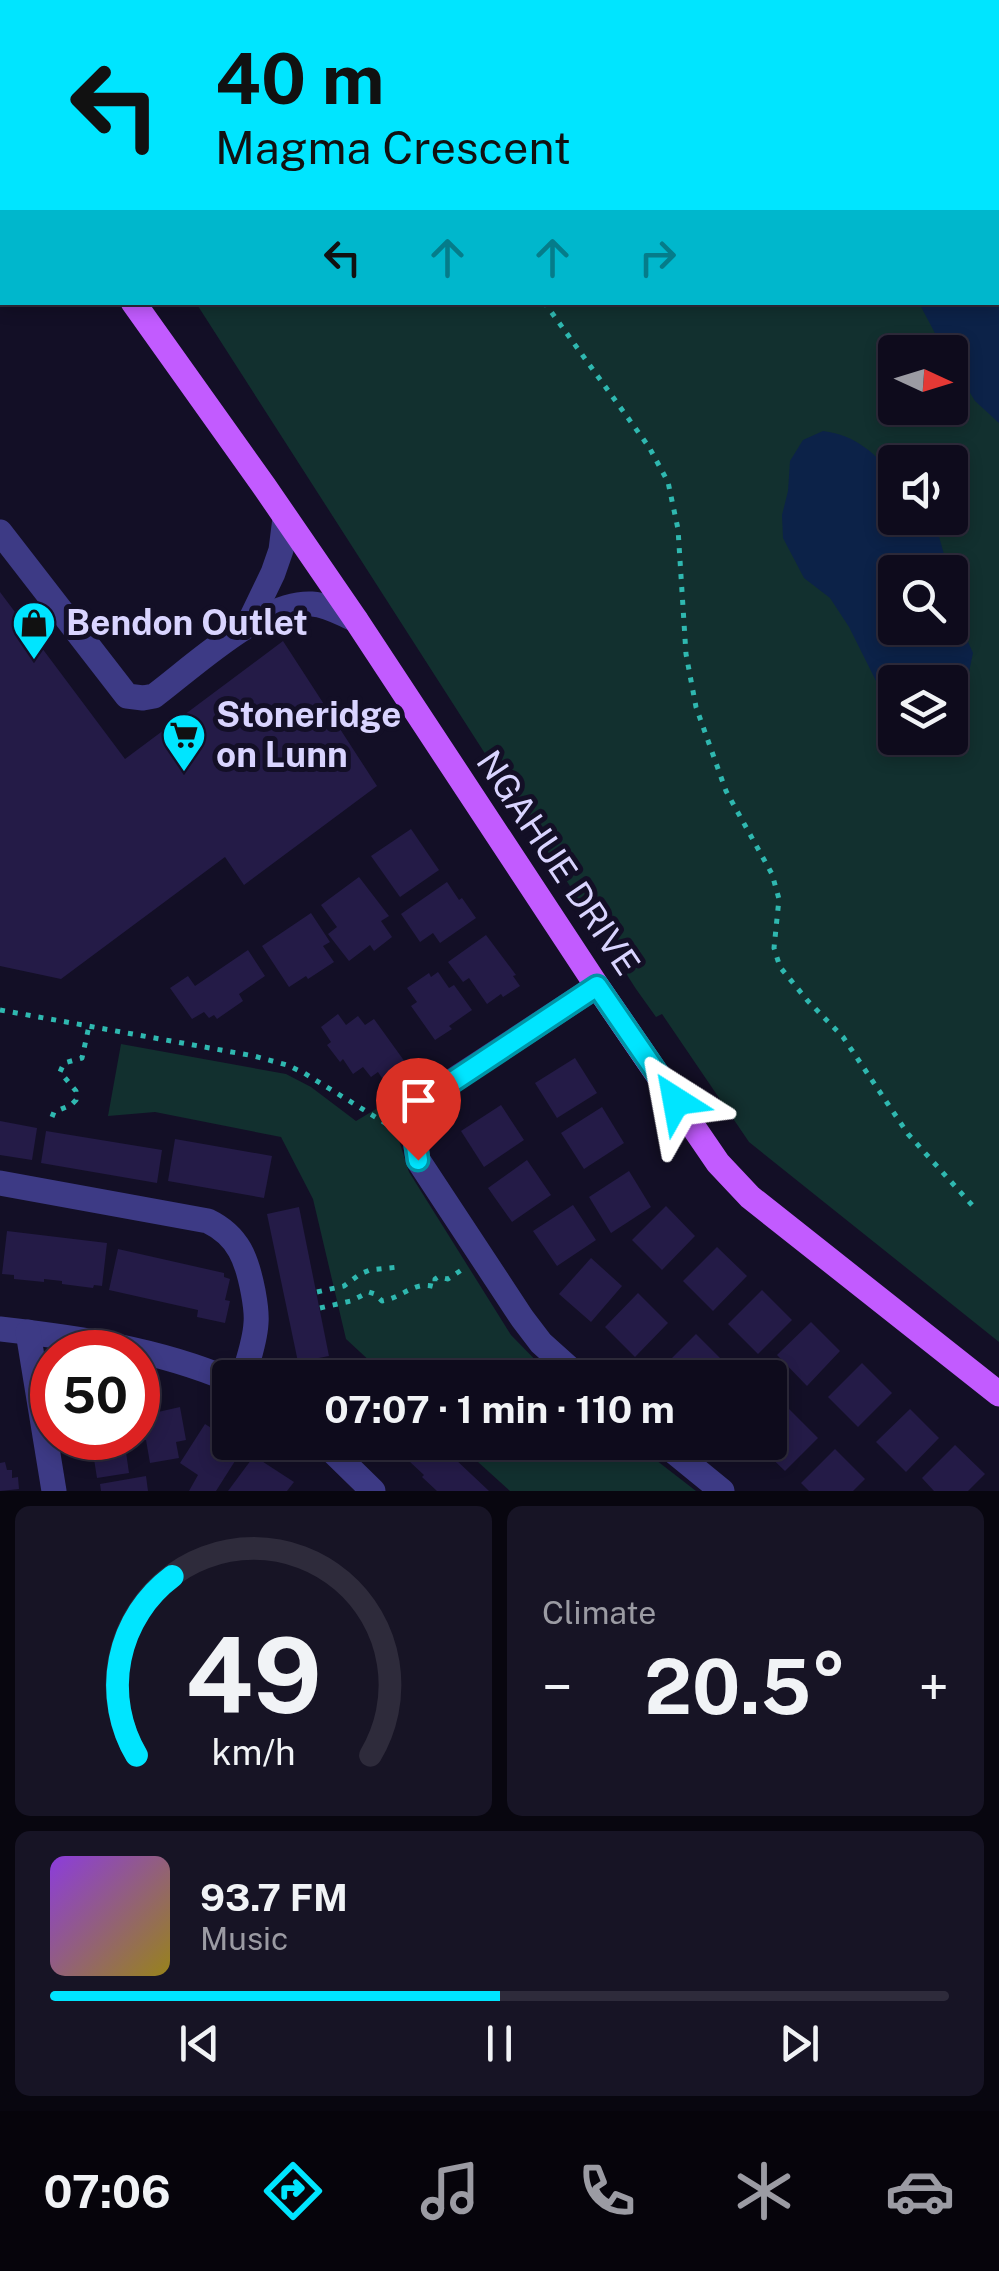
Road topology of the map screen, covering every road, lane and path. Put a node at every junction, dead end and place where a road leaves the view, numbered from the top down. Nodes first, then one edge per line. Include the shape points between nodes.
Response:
1 (135, 305) edge
2 (546, 305) edge
3 (286, 518) junction
4 (0, 532) edge
5 (356, 620) junction
6 (248, 625) junction
7 (597, 986) junction
8 (0, 1010) edge
9 (89, 1026) junction
10 (52, 1117) dead end
11 (400, 1130) dead end
12 (0, 1183) edge
13 (972, 1205) dead end
14 (398, 1268) dead end
15 (458, 1272) dead end
16 (316, 1292) dead end
17 (320, 1308) dead end
18 (0, 1329) edge
19 (28, 1332) junction
20 (248, 1360) edge
21 (560, 1360) edge
22 (212, 1373) edge
23 (999, 1394) edge
24 (341, 1460) edge
25 (684, 1460) edge
26 (54, 1491) edge
27 (373, 1491) edge
28 (722, 1491) edge

1 - 3 main road, NGAHUE DRIVE
2 - 13 path via 650,447 668,482 696,707 726,791 772,874 780,899 774,948 780,967 843,1037 908,1134
3 - 5 main road, NGAHUE DRIVE
3 - 6 street via 281,550
4 - 6 street via 127,696 154,696
5 - 6 street via 313,604 290,606
5 - 7 main road, NGAHUE DRIVE
7 - 21 street via 434,1094 414,1132 418,1160 522,1318
7 - 23 main road, NGAHUE DRIVE via 718,1163 750,1197
8 - 9 path
9 - 10 path via 82,1058 64,1063 60,1072 76,1100
9 - 11 path via 287,1065
12 - 20 street via 208,1220 226,1232 248,1263 256,1313
14 - 16 path via 370,1270 344,1286
15 - 17 path via 389,1301 369,1292
18 - 19 street
19 - 22 street via 120,1346
19 - 26 street
24 - 27 street
25 - 28 street

